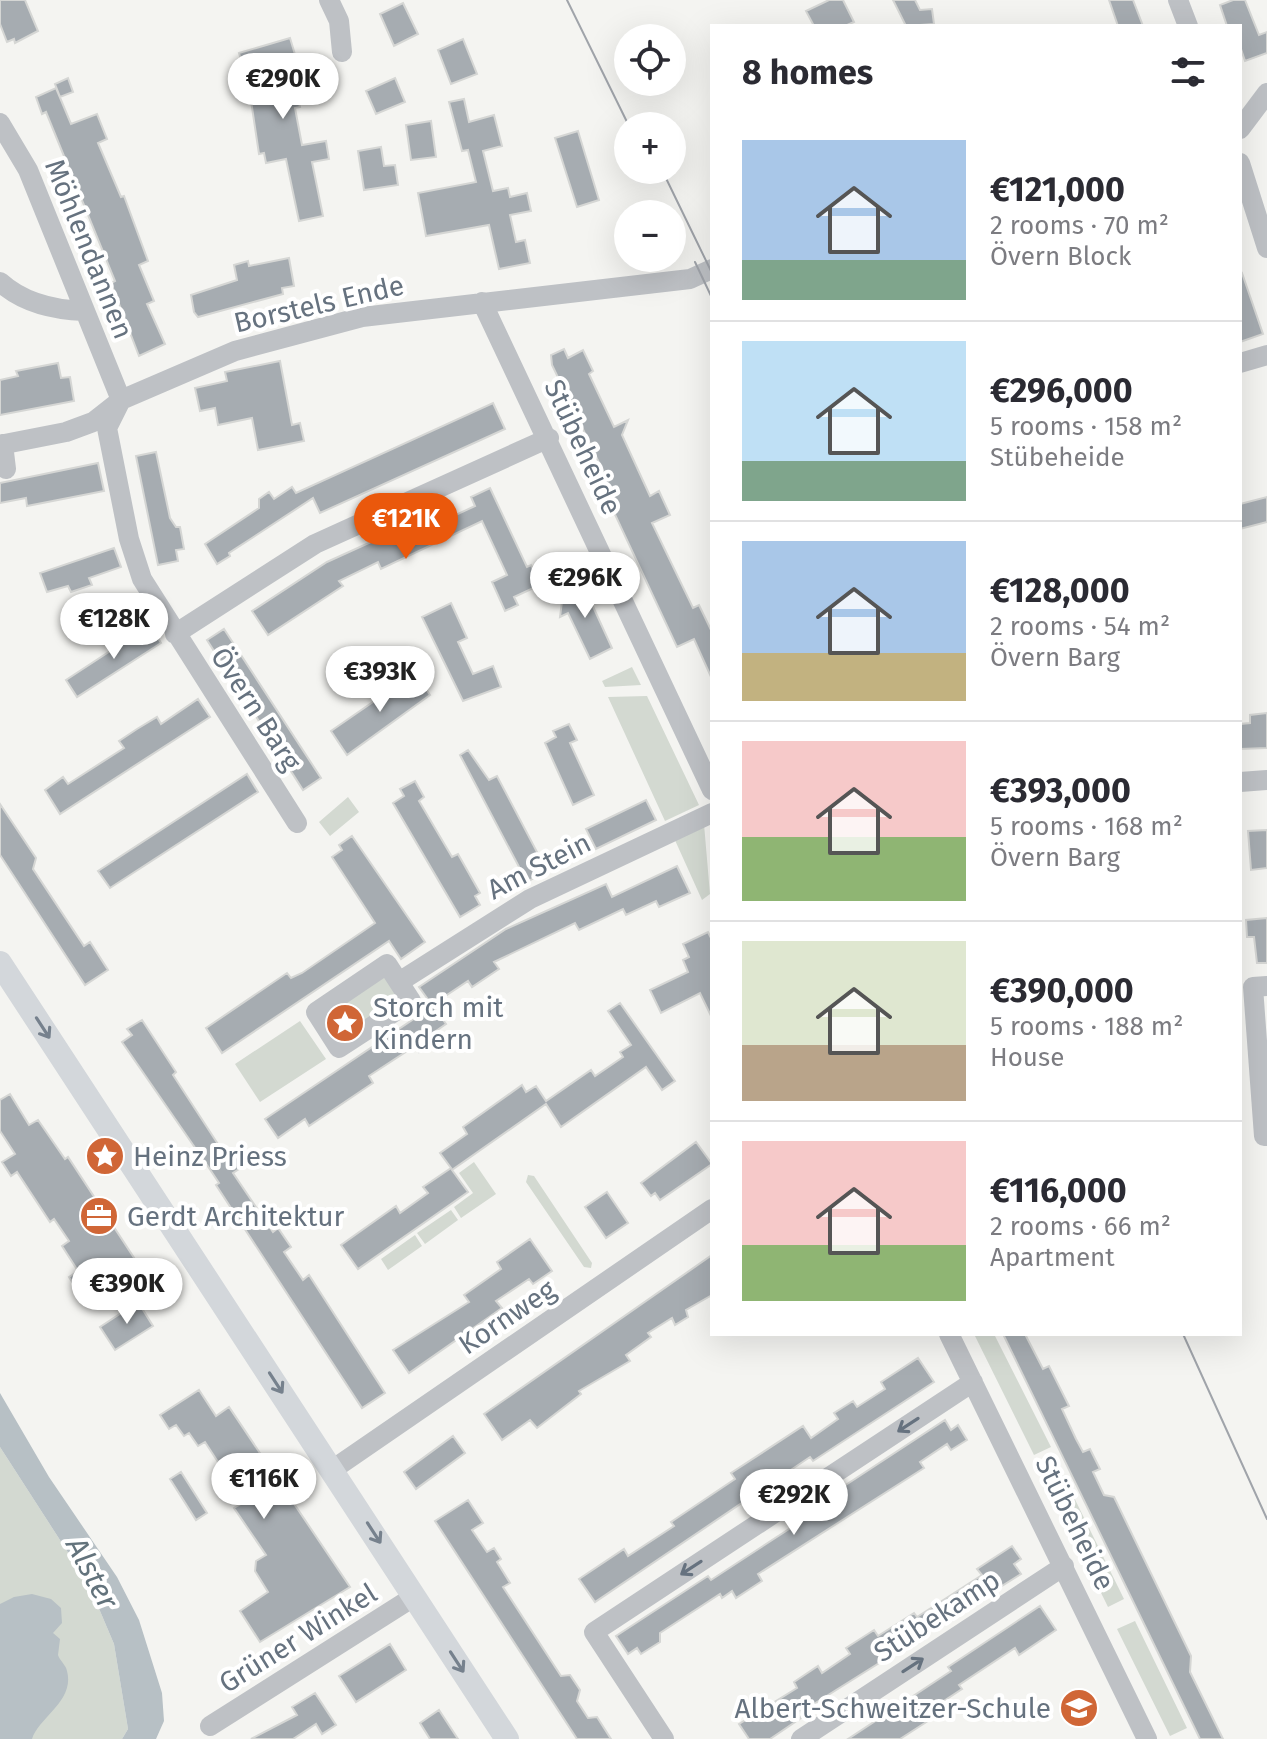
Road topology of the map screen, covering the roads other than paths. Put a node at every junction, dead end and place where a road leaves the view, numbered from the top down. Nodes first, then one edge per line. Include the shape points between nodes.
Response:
1 (329, 0) edge
2 (1178, 0) edge
3 (1187, 24) edge
4 (342, 52) dead end
5 (1267, 93) edge
6 (0, 123) edge
7 (1242, 126) edge
8 (1242, 169) edge
9 (1267, 248) edge
10 (710, 270) edge
11 (0, 282) edge
12 (482, 302) junction
13 (84, 311) junction
14 (1267, 355) edge
15 (1242, 362) edge
16 (121, 400) junction
17 (549, 438) junction
18 (1, 445) edge
19 (6, 469) dead end
20 (175, 634) junction
21 (1267, 780) edge
22 (1242, 782) edge
23 (710, 786) edge
24 (710, 814) edge
25 (297, 823) dead end
26 (0, 963) edge
27 (399, 982) junction
28 (1267, 986) edge
29 (1267, 1136) edge
30 (710, 1210) edge
31 (950, 1336) edge
32 (973, 1382) junction
33 (332, 1470) junction
34 (1064, 1566) junction
35 (415, 1596) junction
36 (210, 1726) dead end
37 (507, 1739) edge
38 (664, 1739) edge
39 (801, 1739) edge
40 (1147, 1739) edge

1 - 4 street via 339,21
2 - 3 street
5 - 7 street
6 - 13 street, Möhlendannen via 28,170
8 - 9 street
10 - 12 street, Borstels Ende via 690,279
11 - 13 street via 55,310
12 - 16 street, Borstels Ende via 362,317 235,351
12 - 17 street, Stübeheide
13 - 16 street, Möhlendannen
14 - 15 street
16 - 18 street, Borstels Ende via 93,422
16 - 20 street, Övern Barg via 107,428 129,539 142,579
17 - 20 street via 315,544
17 - 23 street, Stübeheide
18 - 19 street, Borstels Ende
20 - 25 street, Övern Barg
21 - 22 street
24 - 27 street, Am Stein via 530,899
26 -> 33 main road
27 - 27 street via 387,964 316,1012 339,1048 411,1001
28 - 29 street via 1253,987
30 - 33 street, Kornweg
31 - 32 street, Stübeheide
32 - 34 street, Stübeheide
32 -> 38 street via 594,1632
33 -> 35 main road
39 -> 34 street, Stübekamp
34 - 40 street, Stübeheide
35 - 36 street, Grüner Winkel
35 -> 37 main road

